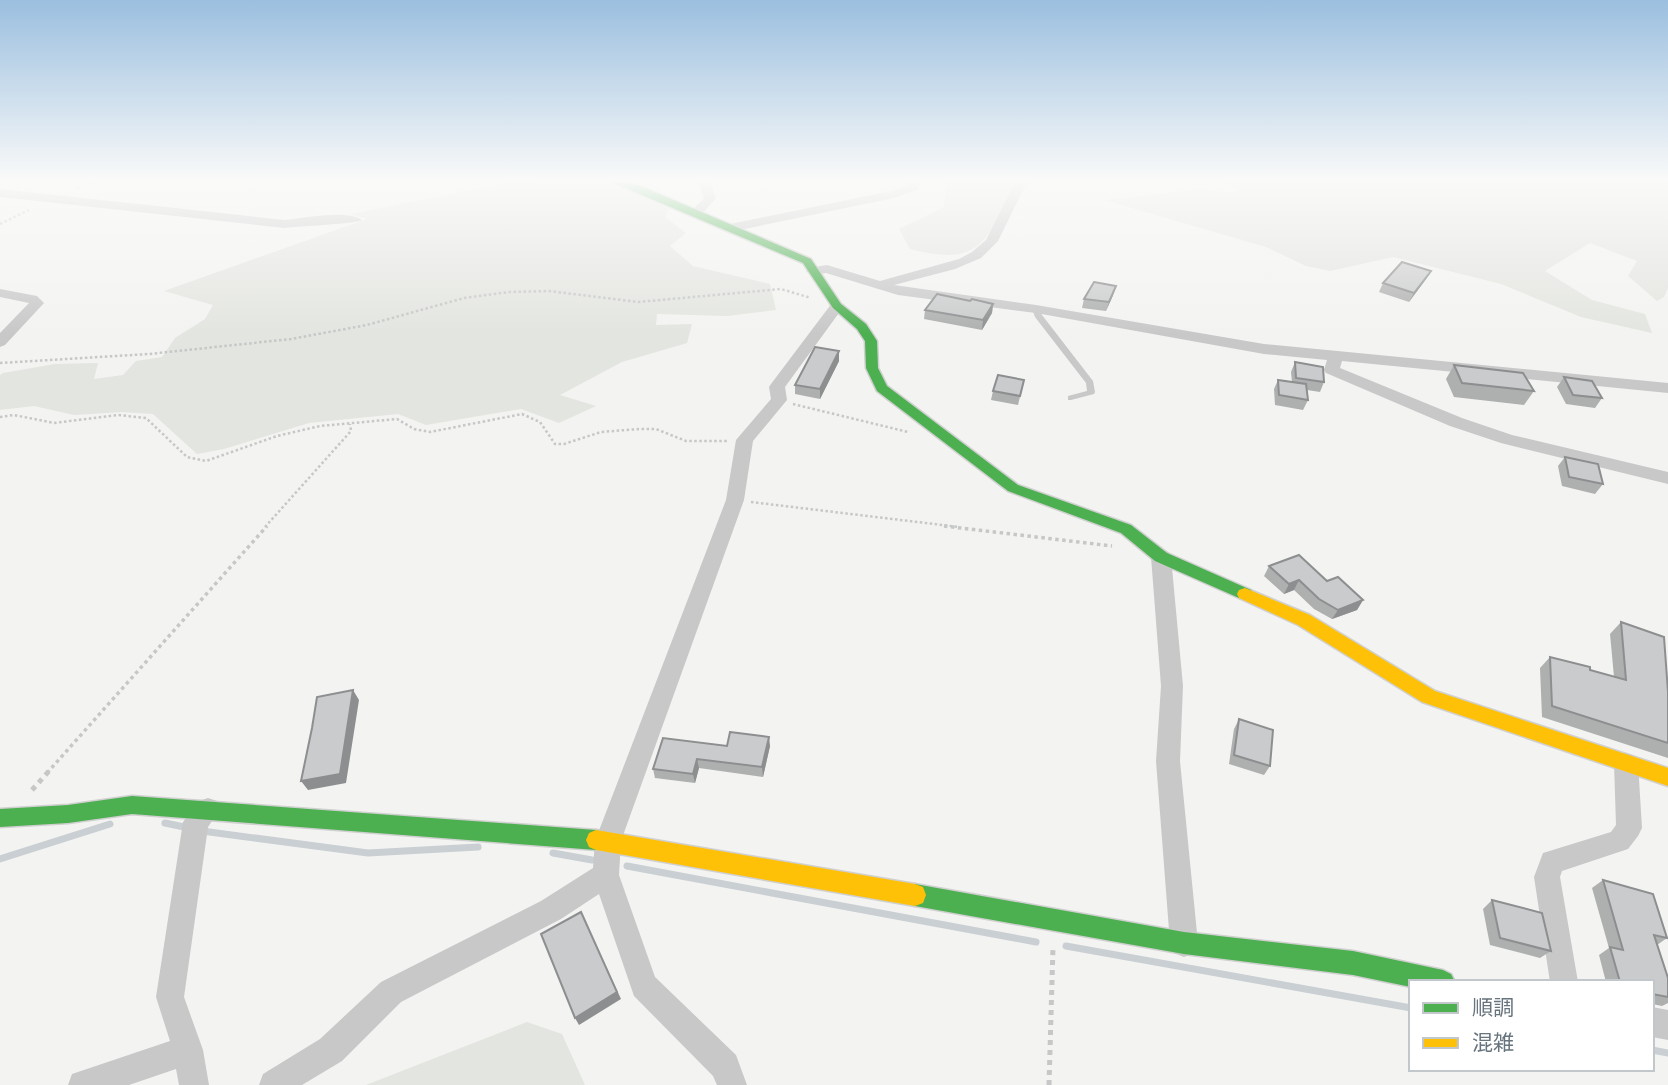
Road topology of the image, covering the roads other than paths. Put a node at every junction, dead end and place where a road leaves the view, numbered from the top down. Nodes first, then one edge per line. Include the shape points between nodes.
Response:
1 (741, 233) edge
2 (995, 233) edge
3 (813, 271) junction
4 (880, 287) junction
5 (0, 293) edge
6 (837, 306) junction
7 (1036, 309) junction
8 (0, 342) edge
9 (1335, 357) junction
10 (1668, 388) edge
11 (1070, 398) dead end
12 (1668, 478) edge
13 (1154, 551) junction
14 (1626, 762) junction
15 (1668, 777) edge
16 (208, 809) junction
17 (4, 818) edge
18 (608, 841) junction
19 (606, 875) junction
20 (1184, 943) junction
21 (1434, 980) edge
22 (1564, 980) edge
23 (188, 1050) junction
24 (83, 1085) edge
25 (194, 1085) edge
26 (274, 1085) edge
27 (732, 1085) edge

1 - 3 street via 807,261
2 - 4 street via 978,253
3 - 4 street via 827,269
3 - 6 street
4 - 7 street
5 - 8 street via 37,303
6 - 13 street via 871,341 872,368 882,388 955,446 1013,488 1126,529
6 - 18 street via 777,387 779,400 745,440 735,500
7 - 9 street
7 - 11 lane via 1090,383 1091,392
9 - 10 street
9 - 12 street via 1332,370 1455,422
13 - 14 street via 1304,620 1429,697
13 - 20 street via 1172,686 1167,761
14 - 15 street
14 - 22 street via 1629,828 1619,841 1552,862 1547,877
16 - 17 street via 132,805
16 - 18 street
16 - 23 street via 196,822 170,998
18 - 19 street
18 - 20 street
19 - 26 street via 551,911 391,992 331,1050
19 - 27 street via 644,986 725,1066
20 - 21 street via 1353,963
23 - 24 street
23 - 25 street

